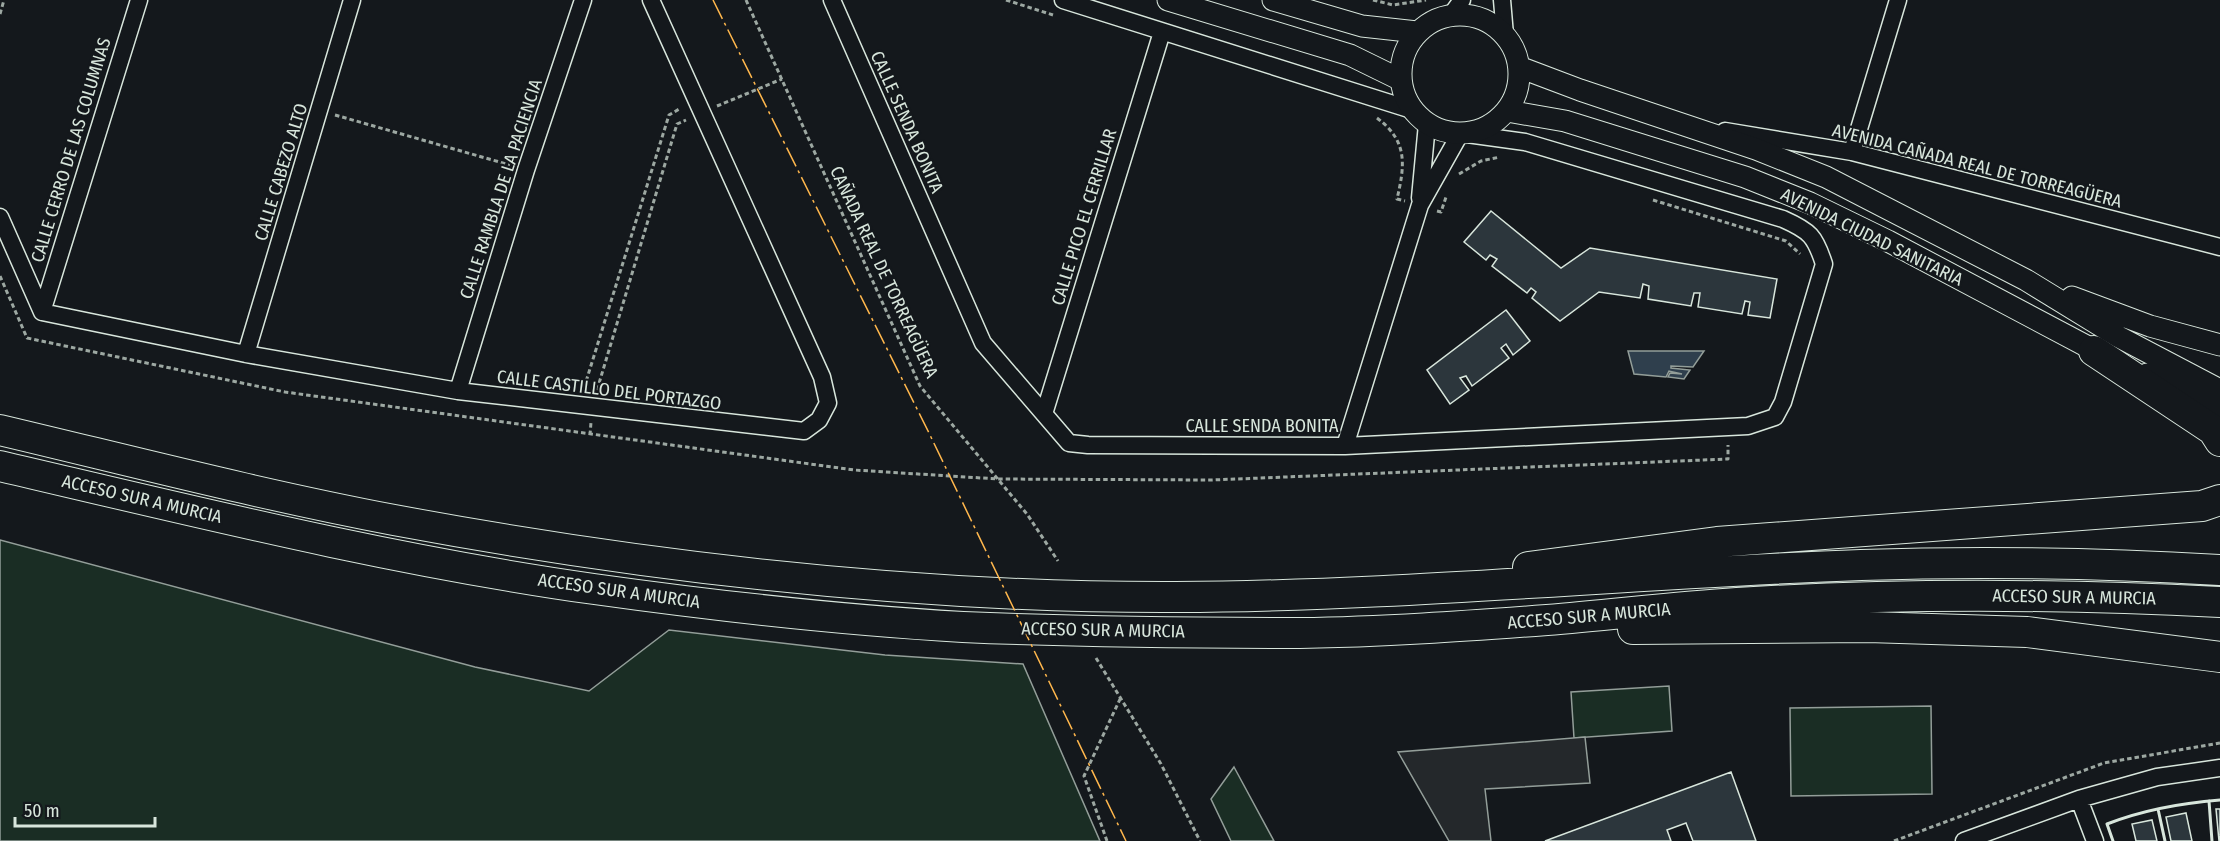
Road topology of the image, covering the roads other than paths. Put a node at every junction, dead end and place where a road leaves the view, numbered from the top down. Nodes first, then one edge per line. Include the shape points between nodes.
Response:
1 (139, 0) edge
2 (351, 0) edge
3 (583, 0) edge
4 (651, 0) edge
5 (832, 0) edge
6 (1063, 0) edge
7 (1168, 0) edge
8 (1273, 0) edge
9 (1502, 0) edge
10 (1898, 0) edge
11 (1456, 8) edge
12 (1162, 32) junction
13 (1417, 33) junction
14 (1505, 35) junction
15 (1519, 67) junction
16 (1401, 80) junction
17 (1507, 111) junction
18 (1420, 117) junction
19 (1688, 125) junction
20 (1463, 134) junction
21 (1851, 152) junction
22 (1420, 205) junction
23 (0, 217) edge
24 (2220, 247) edge
25 (2026, 280) junction
26 (42, 312) junction
27 (2220, 345) edge
28 (2094, 351) junction
29 (246, 354) junction
30 (2220, 390) edge
31 (458, 391) junction
32 (2220, 408) edge
33 (1044, 414) junction
34 (0, 430) edge
35 (2220, 441) edge
36 (1345, 446) junction
37 (0, 466) edge
38 (2214, 499) edge
39 (2220, 570) edge
40 (1438, 590) junction
41 (2220, 602) edge
42 (1546, 620) junction
43 (2220, 657) edge
44 (2220, 768) edge
45 (2079, 799) junction
46 (1964, 841) edge
47 (2095, 841) edge

1 - 26 street, CALLE CERRO DE LAS COLUMNAS
2 - 29 street, CALLE CABEZO ALTO
3 - 31 street, CALLE RAMBLA DE LA PACIENCIA
4 - 31 street, CALLE CASTILLO DEL PORTAZGO via 822,377 828,404 819,420 804,431
5 - 33 street, CALLE SENDA BONITA via 983,343
6 - 12 street
7 - 16 street via 1350,55
8 - 13 street via 1362,26
9 - 14 street
10 - 21 street
11 - 13 street
11 - 14 street via 1492,24
12 - 18 street
12 - 33 street, CALLE PICO EL CERRILLAR
13 - 16 street via 1404,55
14 - 15 street
15 - 17 street via 1515,97
15 - 19 street, AVENIDA CIUDAD SANITARIA
16 - 18 street via 1407,101
17 - 20 street via 1490,126
17 - 28 street, AVENIDA CIUDAD SANITARIA via 1576,124 1745,177 1810,203
18 - 20 street via 1444,132
18 - 22 street
19 - 21 street, AVENIDA CAÑADA REAL DE TORREAGÜERA
19 - 25 street, AVENIDA CIUDAD SANITARIA via 1826,177
20 - 22 street
20 - 36 street, CALLE SENDA BONITA via 1525,142 1784,219 1802,228 1817,242 1824,264 1783,402 1775,417 1748,426
21 - 24 street, AVENIDA CAÑADA REAL DE TORREAGÜERA
22 - 36 street
23 - 26 street
25 - 27 street via 2150,326
25 - 30 street, AVENIDA CIUDAD SANITARIA
26 - 29 street, CALLE CASTILLO DEL PORTAZGO
28 - 32 street, AVENIDA CIUDAD SANITARIA
28 - 35 highway via 2213,430
29 - 31 street, CALLE CASTILLO DEL PORTAZGO
33 - 36 street, CALLE SENDA BONITA via 1069,443
34 - 40 highway, ACCESO SUR A MURCIA via 388,518 587,552 788,577 1062,596 1253,596
37 - 42 highway, ACCESO SUR A MURCIA via 233,521 487,572 784,612 959,626 1087,631 1303,633
38 - 40 highway via 1717,542 1534,565
39 - 40 highway, ACCESO SUR A MURCIA via 2044,563 1857,566
41 - 42 highway, ACCESO SUR A MURCIA via 2048,596 1861,598 1734,603
42 - 43 highway via 1644,630 1868,627 2027,632
44 - 45 street via 2157,777
45 - 46 street
45 - 47 street

